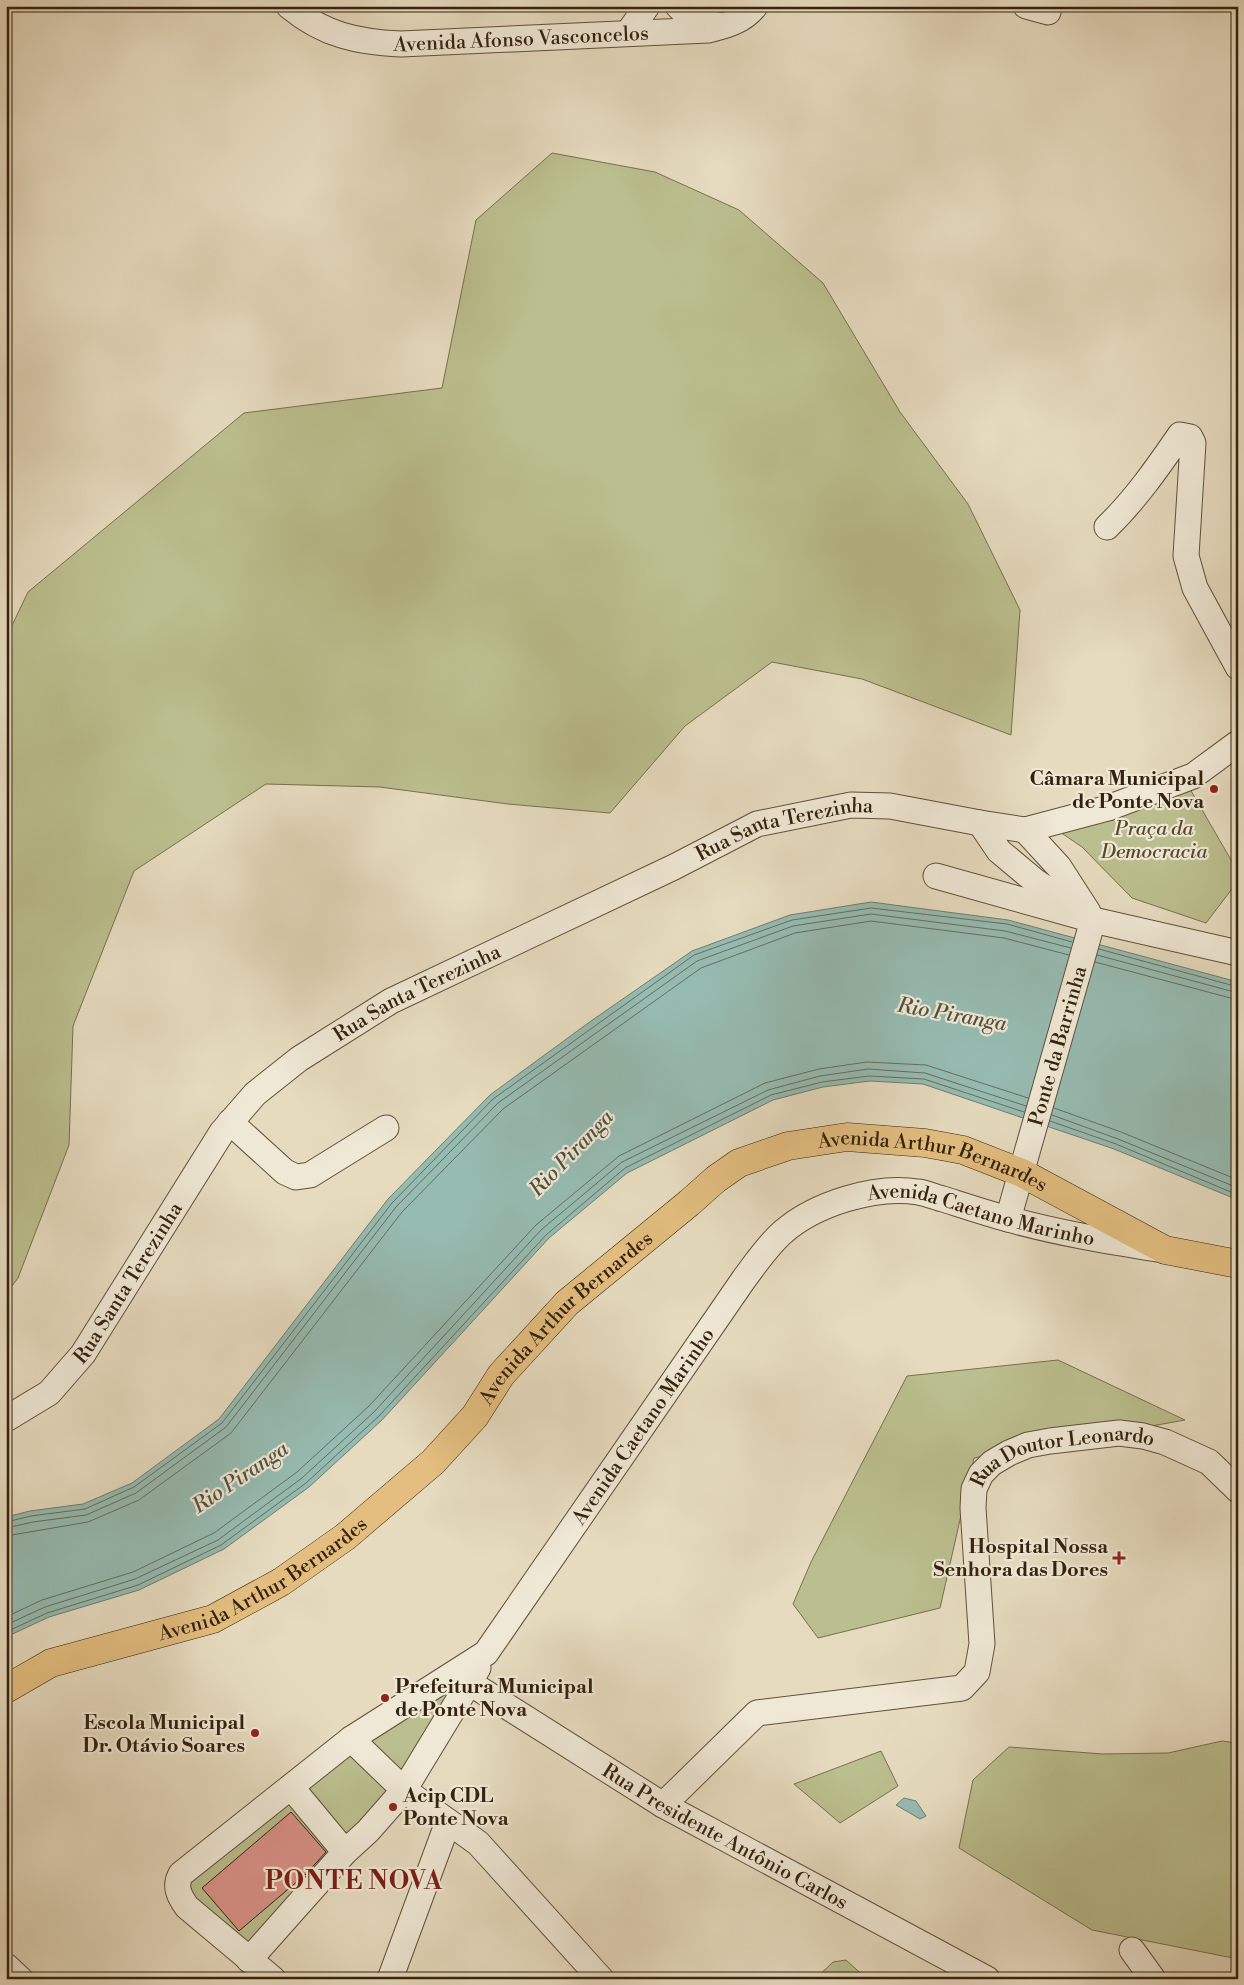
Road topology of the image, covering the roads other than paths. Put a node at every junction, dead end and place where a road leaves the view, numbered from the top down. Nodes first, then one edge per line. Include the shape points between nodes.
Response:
1 (289, 6) edge
2 (647, 6) edge
3 (678, 6) edge
4 (755, 6) edge
5 (725, 26) junction
6 (628, 34) junction
7 (1107, 527) dead end
8 (1238, 667) edge
9 (1238, 742) edge
10 (980, 824) junction
11 (1025, 830) junction
12 (936, 876) dead end
13 (1093, 926) junction
14 (1238, 953) edge
15 (230, 1122) junction
16 (386, 1128) dead end
17 (1022, 1173) junction
18 (1008, 1219) junction
19 (1165, 1250) junction
20 (1238, 1264) edge
21 (6, 1419) edge
22 (1238, 1490) edge
23 (486, 1652) junction
24 (470, 1683) junction
25 (6, 1690) edge
26 (351, 1739) junction
27 (290, 1788) junction
28 (404, 1790) junction
29 (663, 1805) junction
30 (448, 1822) junction
31 (345, 1852) junction
32 (1132, 1950) dead end
33 (249, 1960) junction
34 (6, 1966) edge
35 (20, 1979) edge
36 (273, 1979) edge
37 (390, 1979) edge
38 (602, 1979) edge
39 (987, 1979) edge
40 (1153, 1979) edge

1 - 6 street, Avenida Afonso Vasconcelos via 317,26 344,37 370,42 401,44
2 - 6 street
3 - 5 street via 692,18 706,24
4 - 5 street, Avenida Afonso Vasconcelos via 741,19
5 - 6 street, Avenida Afonso Vasconcelos via 708,30
7 - 8 street via 1121,514 1180,435 1190,437 1193,443 1186,556 1195,588
9 - 11 street via 1193,776 1108,808
10 - 11 street, Rua Santa Terezinha
10 - 13 street via 998,851
10 - 15 street, Rua Santa Terezinha via 890,806 851,805 757,824 674,867 391,1001 299,1059 255,1094
11 - 13 street via 1059,867
12 - 13 street
13 - 14 street
13 - 17 street, Ponte da Barrinha
15 - 16 street via 285,1172 296,1177 310,1175
15 - 21 street, Rua Santa Terezinha via 83,1354 49,1393
17 - 18 street, Ponte da Barrinha
17 - 19 main road, Avenida Arthur Bernardes
17 - 25 main road, Avenida Arthur Bernardes via 964,1150 925,1143 847,1137 788,1146 740,1164 716,1179 567,1303 501,1375 475,1416 433,1462 346,1537 281,1582 213,1619 51,1663
18 - 19 street, Avenida Caetano Marinho via 1088,1239
18 - 23 street, Avenida Caetano Marinho via 918,1192 898,1191 842,1200 807,1215 786,1229 744,1279
19 - 20 main road, Avenida Arthur Bernardes
22 - 29 street, Rua Doutor Leonardo via 1209,1462 1143,1436 1119,1433 1050,1441 1009,1453 981,1474 974,1489 982,1644 977,1672 962,1688 757,1713
23 - 24 street
23 - 26 street, Avenida Caetano Marinho
24 - 28 street
24 - 29 street, Rua Presidente Antônio Carlos
26 - 27 street, Avenida Caetano Marinho
26 - 28 street
27 - 31 street
27 - 33 street, Avenida Caetano Marinho via 192,1864 180,1874 177,1882 183,1901
28 - 30 street
28 - 31 street via 368,1832
29 - 39 street, Rua Presidente Antônio Carlos
30 - 37 street
30 - 38 street via 478,1843
31 - 33 street
32 - 40 street
33 - 36 street
34 - 35 street

